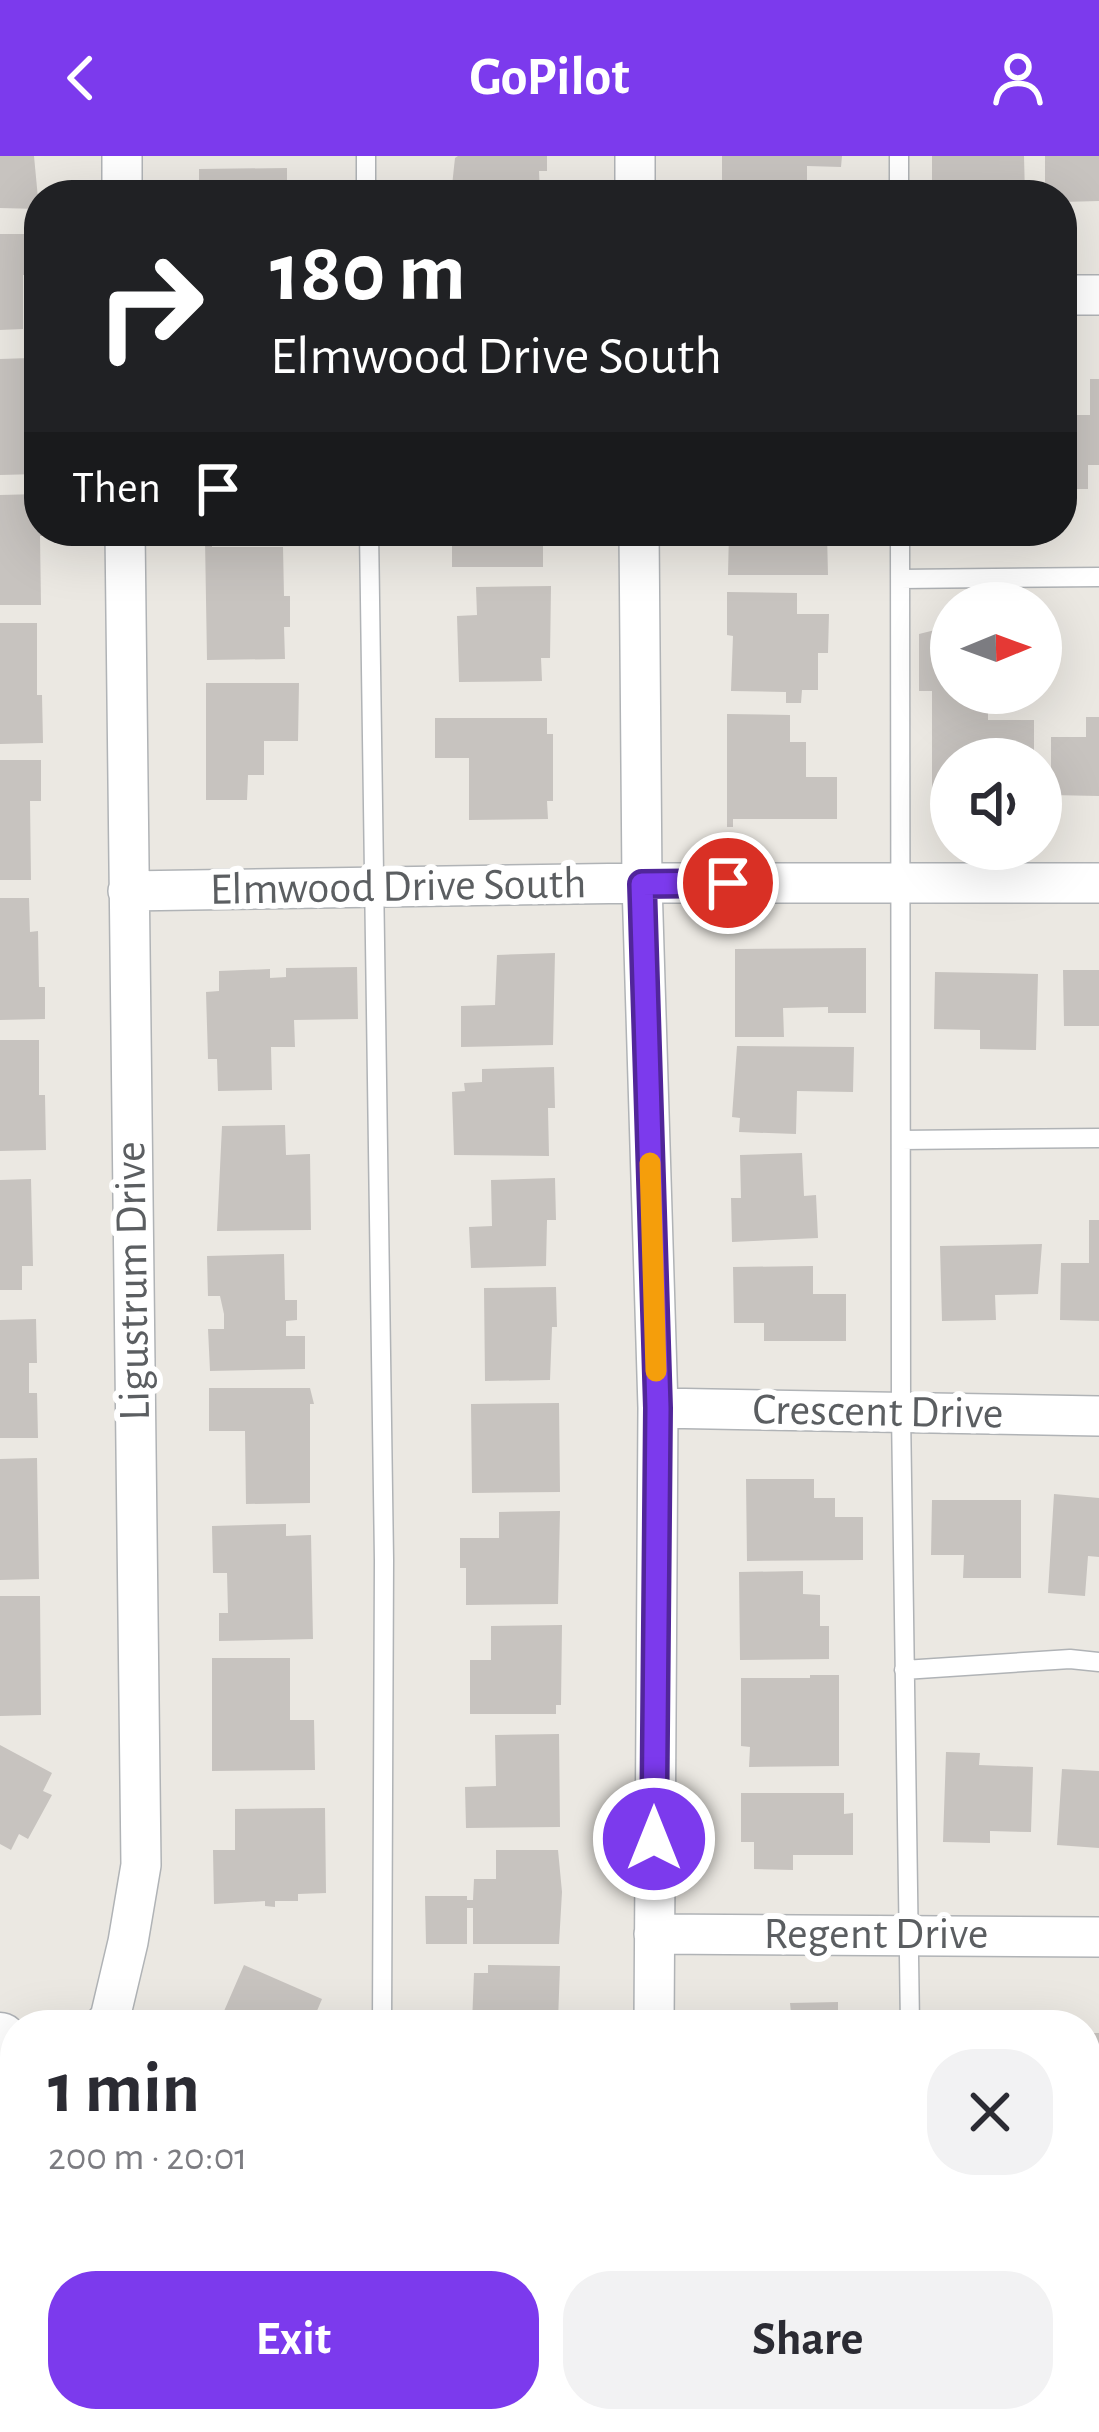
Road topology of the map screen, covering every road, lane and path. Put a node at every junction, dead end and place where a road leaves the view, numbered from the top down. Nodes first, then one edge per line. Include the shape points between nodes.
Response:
1 (125, 546) edge
2 (369, 546) edge
3 (639, 546) edge
4 (900, 546) edge
5 (1099, 577) edge
6 (900, 578) junction
7 (901, 883) junction
8 (1099, 883) edge
9 (642, 884) junction
10 (373, 887) junction
11 (128, 891) junction
12 (1099, 1138) edge
13 (901, 1140) junction
14 (658, 1408) junction
15 (901, 1412) junction
16 (1099, 1416) edge
17 (1099, 1662) edge
18 (904, 1670) junction
19 (654, 1934) junction
20 (908, 1934) junction
21 (1099, 1937) edge
22 (112, 2010) edge
23 (382, 2010) edge
24 (655, 2010) edge
25 (910, 2010) edge

1 - 11 street, Ligustrum Drive
2 - 10 lane
3 - 9 street
4 - 6 lane
5 - 6 lane
6 - 7 lane
7 - 8 street, Elmwood Drive South
7 - 9 street, Elmwood Drive South
7 - 13 lane
9 - 10 street, Elmwood Drive South
9 - 14 street
10 - 11 street, Elmwood Drive South
10 - 23 lane
11 - 22 street, Ligustrum Drive via 141,1865
12 - 13 lane
13 - 15 lane
14 - 15 street, Crescent Drive
14 - 19 street
15 - 16 street, Crescent Drive
15 - 18 lane
17 - 18 lane
18 - 20 lane
19 - 20 street, Regent Drive
19 - 24 street
20 - 21 street, Regent Drive
20 - 25 lane

